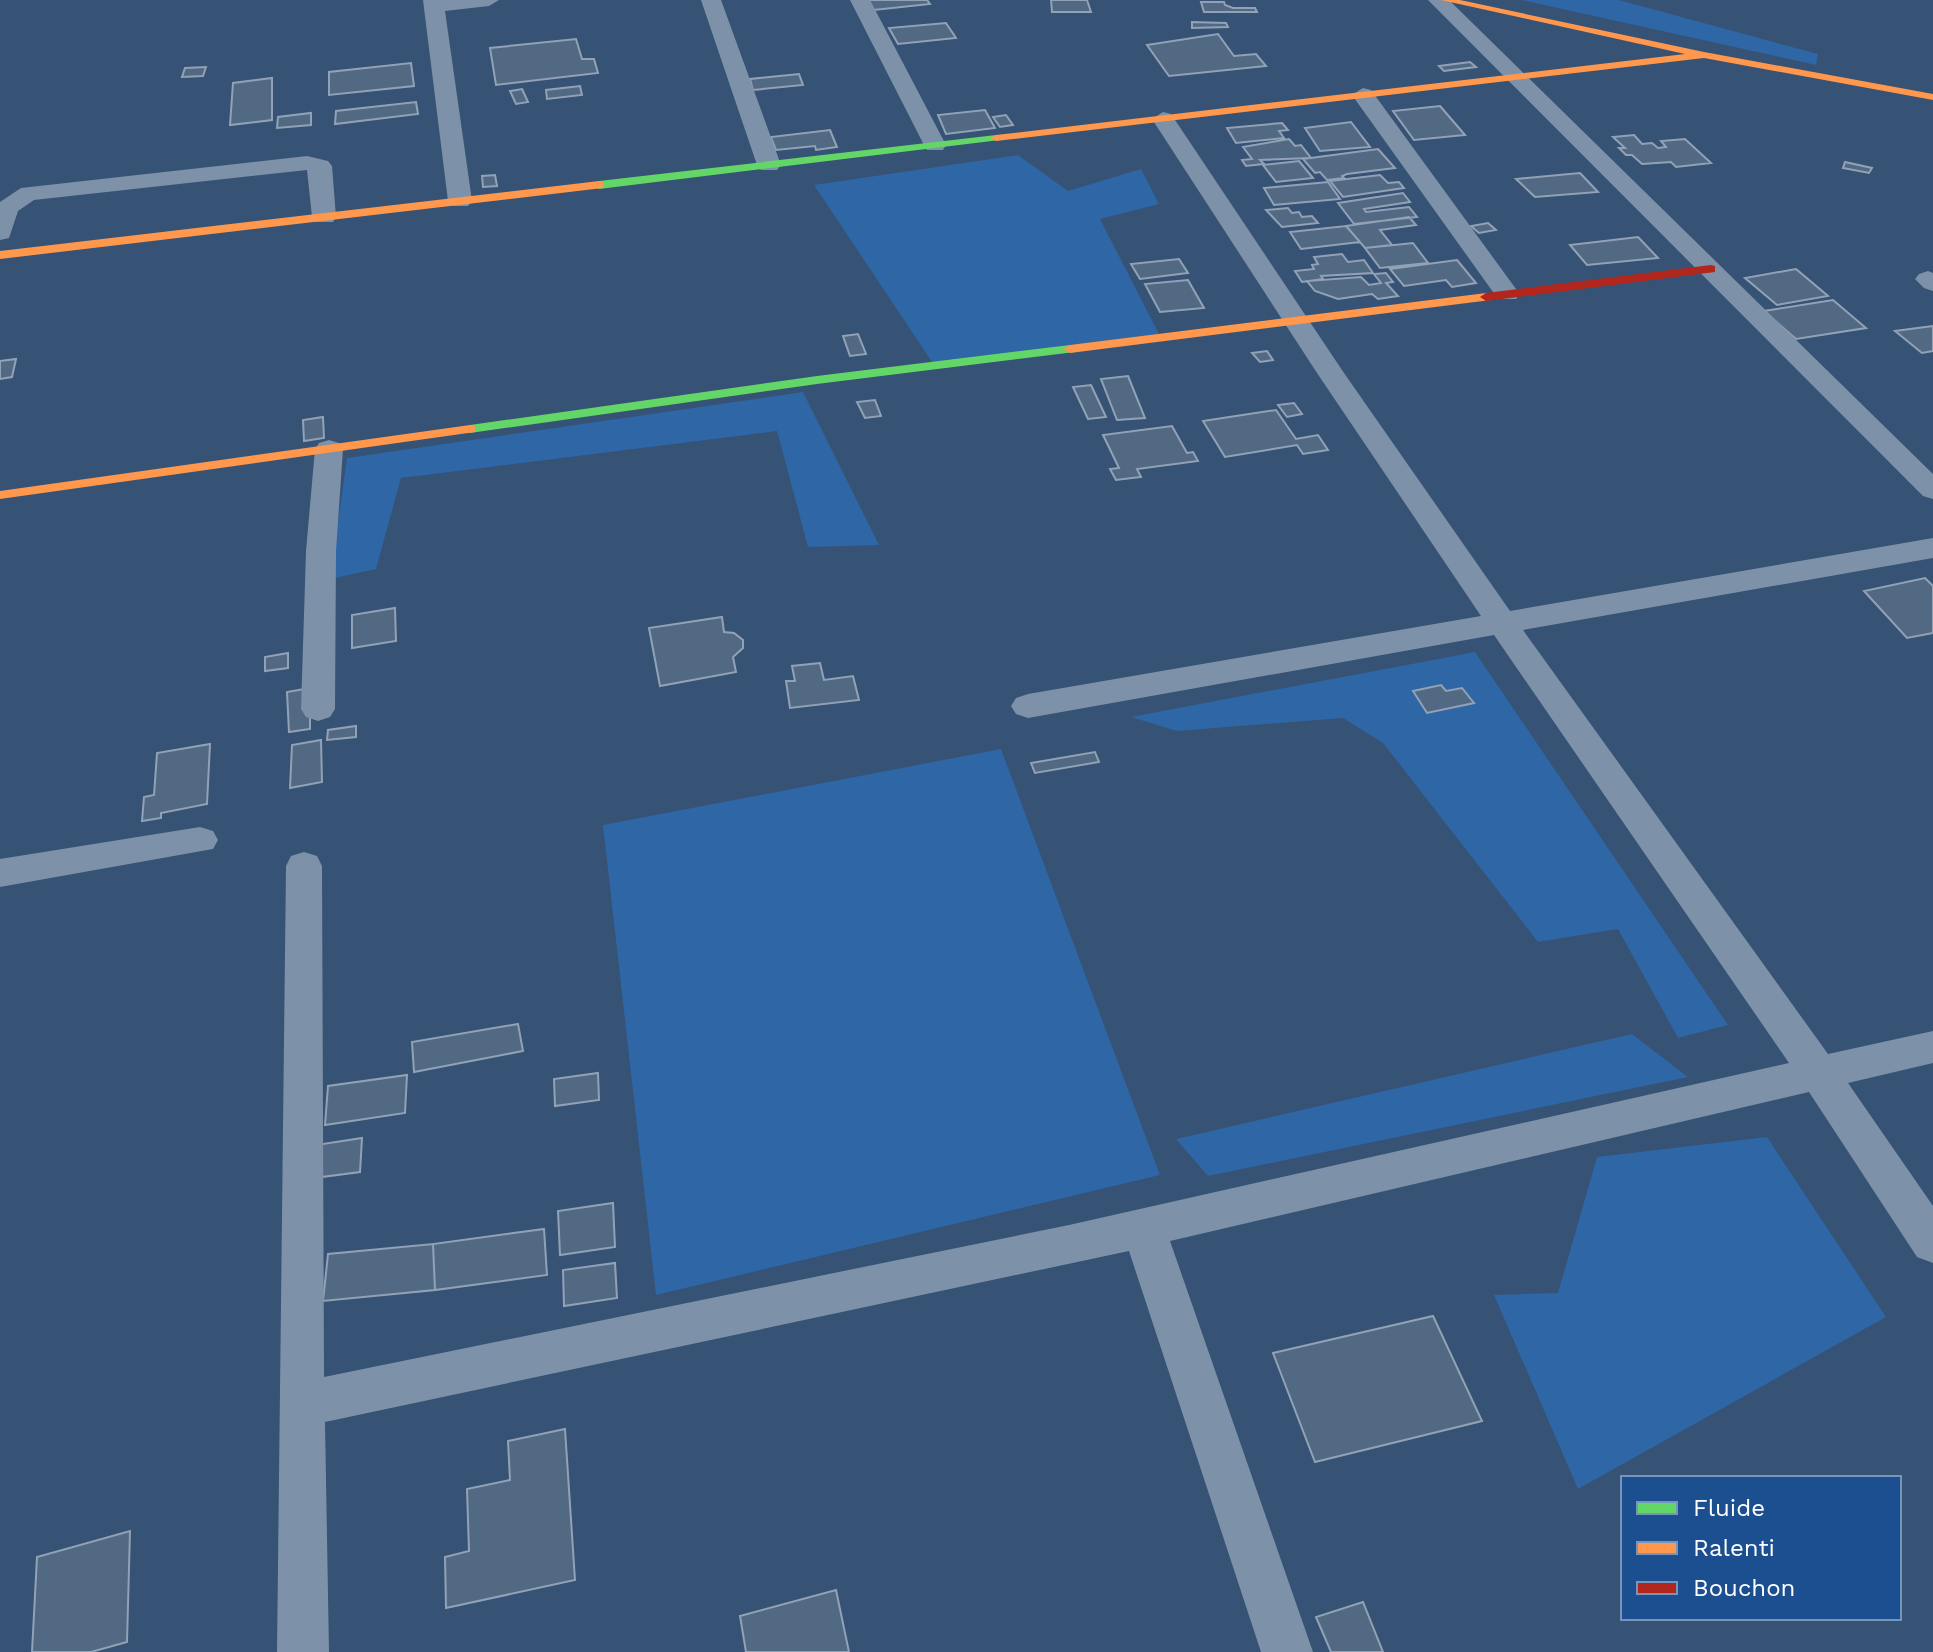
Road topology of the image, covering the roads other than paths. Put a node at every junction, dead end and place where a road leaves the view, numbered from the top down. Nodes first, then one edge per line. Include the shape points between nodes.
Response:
1 (489, 0) edge
2 (711, 0) edge
3 (860, 0) edge
4 (1438, 0) edge
5 (1446, 0) edge
6 (434, 3) edge
7 (1704, 55) junction
8 (1518, 77) junction
9 (1363, 95) junction
10 (1933, 97) edge
11 (1163, 119) junction
12 (935, 145) junction
13 (769, 165) junction
14 (460, 201) junction
15 (324, 217) junction
16 (0, 233) edge
17 (0, 255) edge
18 (1711, 269) junction
19 (1507, 294) junction
20 (1294, 321) junction
21 (329, 449) junction
22 (1933, 490) edge
23 (0, 495) edge
24 (1933, 548) edge
25 (1502, 623) junction
26 (1028, 706) dead end
27 (318, 709) dead end
28 (200, 840) dead end
29 (304, 866) dead end
30 (0, 873) edge
31 (1933, 1047) edge
32 (1821, 1074) junction
33 (1143, 1228) junction
34 (1933, 1243) edge
35 (301, 1404) junction
36 (303, 1652) edge
37 (1287, 1652) edge

1 - 6 street
2 - 13 street
3 - 12 street
4 - 8 street
5 - 7 street
6 - 14 street
7 - 8 street
7 - 10 street
8 - 9 street
8 - 18 street
9 - 11 street
9 - 19 street
11 - 12 street
11 - 20 street
12 - 13 street
13 - 14 street
14 - 15 street
15 - 16 street via 320,166 307,163 29,193 3,211
15 - 17 street
18 - 19 street
18 - 22 street
19 - 20 street
20 - 21 street via 817,380
20 - 25 street
21 - 23 street
21 - 27 street
24 - 25 street
25 - 26 street
25 - 32 street
28 - 30 street
29 - 35 street
31 - 32 street
32 - 33 street
32 - 34 street
33 - 35 street
33 - 37 street
35 - 36 street

